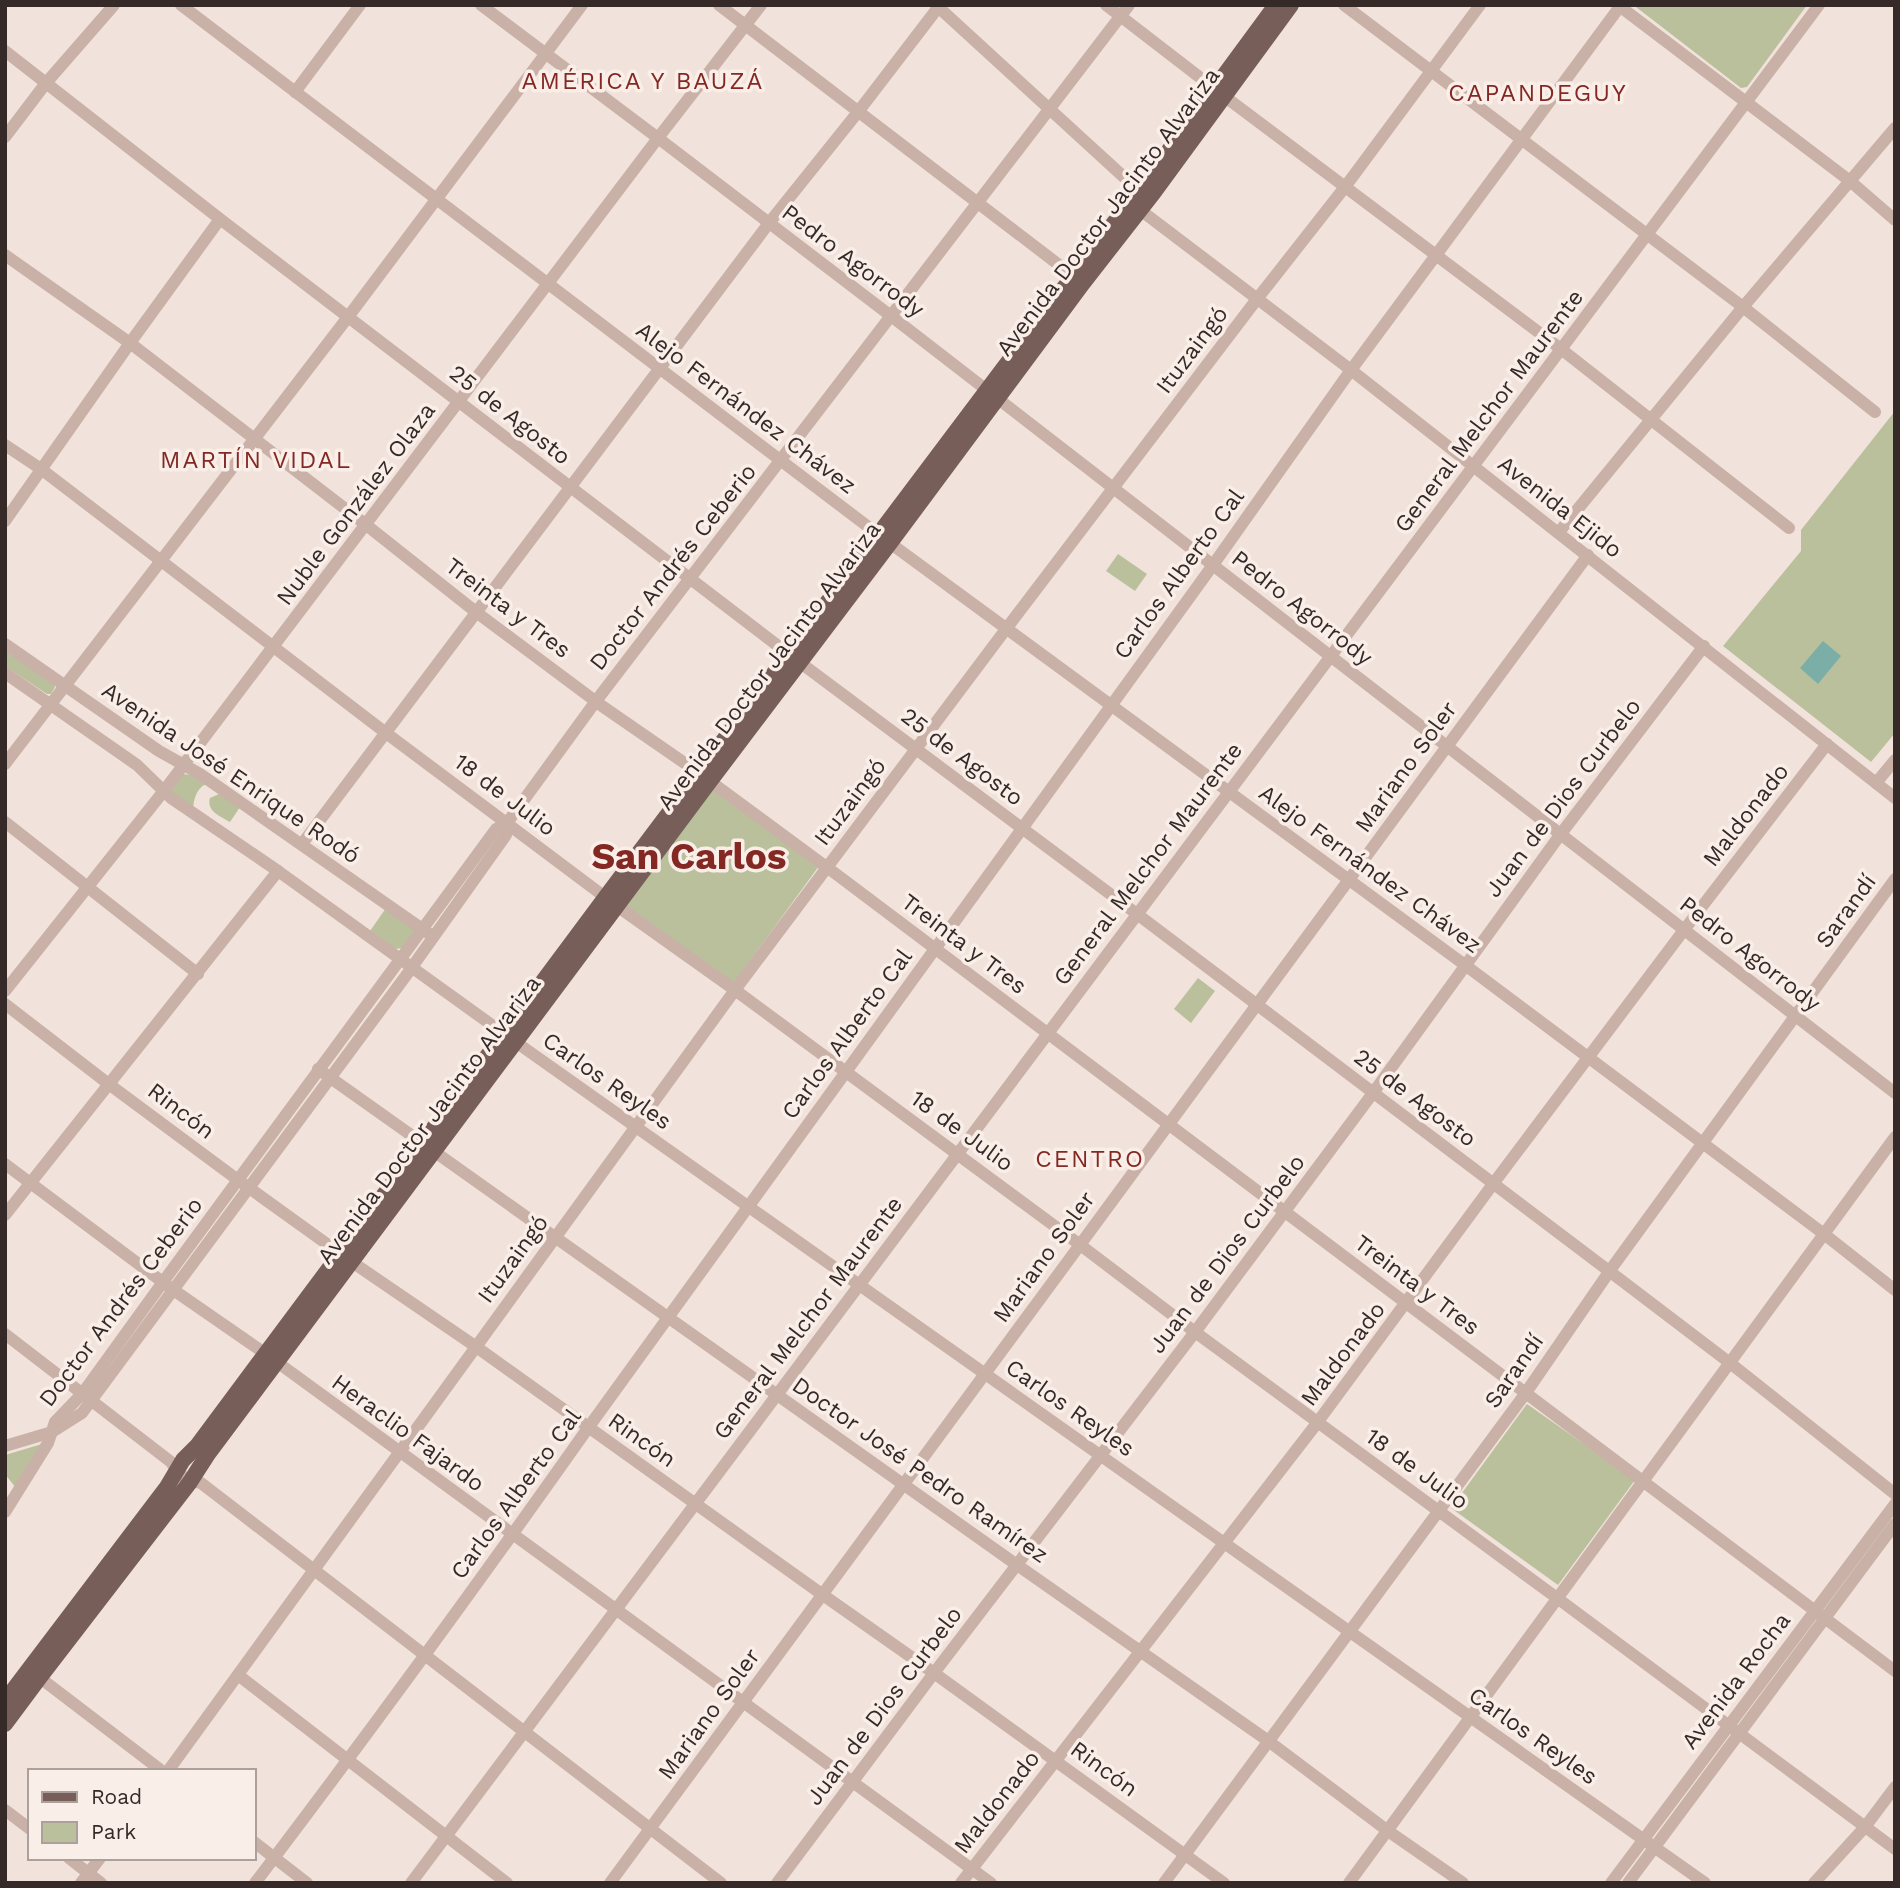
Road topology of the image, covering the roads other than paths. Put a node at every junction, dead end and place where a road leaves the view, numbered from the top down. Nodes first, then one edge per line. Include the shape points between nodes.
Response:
1 (114, 5) edge
2 (181, 5) edge
3 (360, 5) edge
4 (481, 5) edge
5 (582, 5) edge
6 (719, 5) edge
7 (761, 5) edge
8 (1107, 5) edge
9 (1276, 5) edge
10 (1292, 5) edge
11 (1344, 5) edge
12 (1480, 5) edge
13 (1819, 5) edge
14 (938, 6) edge
15 (1620, 6) edge
16 (1125, 11) edge
17 (745, 25) junction
18 (5, 51) edge
19 (545, 55) junction
20 (1431, 71) junction
21 (46, 83) junction
22 (295, 92) junction
23 (1219, 92) junction
24 (1747, 103) junction
25 (1050, 110) junction
26 (858, 112) junction
27 (1895, 128) edge
28 (5, 137) edge
29 (658, 138) junction
30 (1522, 141) junction
31 (1850, 181) junction
32 (1345, 187) junction
33 (437, 200) junction
34 (1136, 201) junction
35 (978, 204) junction
36 (220, 219) junction
37 (1895, 219) edge
38 (769, 223) junction
39 (1648, 235) junction
40 (5, 255) edge
41 (1437, 255) junction
42 (1078, 280) junction
43 (548, 284) junction
44 (1257, 299) junction
45 (1743, 307) junction
46 (891, 316) junction
47 (348, 317) junction
48 (130, 343) junction
49 (1562, 349) junction
50 (660, 369) junction
51 (1351, 370) junction
52 (992, 394) junction
53 (459, 402) junction
54 (1875, 412) dead end
55 (1651, 419) junction
56 (253, 439) junction
57 (5, 445) edge
58 (781, 461) junction
59 (1474, 466) junction
60 (41, 469) junction
61 (570, 487) junction
62 (1114, 488) junction
63 (5, 521) edge
64 (365, 524) junction
65 (1789, 528) dead end
66 (1559, 532) junction
67 (885, 539) junction
68 (1588, 555) junction
69 (161, 560) junction
70 (1213, 565) junction
71 (690, 578) junction
72 (476, 612) junction
73 (1006, 629) junction
74 (5, 643) edge
75 (274, 646) junction
76 (1704, 646) junction
77 (1331, 657) junction
78 (795, 659) junction
79 (5, 673) edge
80 (65, 686) junction
81 (596, 701) junction
82 (51, 705) junction
83 (1111, 705) junction
84 (386, 733) junction
85 (1827, 744) junction
86 (1448, 747) junction
87 (916, 749) junction
88 (1895, 760) edge
89 (5, 764) edge
90 (184, 764) junction
91 (705, 777) junction
92 (1876, 783) junction
93 (1229, 791) junction
94 (163, 792) junction
95 (1895, 798) edge
96 (5, 822) edge
97 (507, 823) junction
98 (1022, 828) junction
99 (1560, 835) junction
100 (302, 845) junction
101 (826, 867) junction
102 (278, 871) junction
103 (1895, 879) edge
104 (1350, 880) junction
105 (88, 887) junction
106 (612, 902) junction
107 (1137, 914) junction
108 (422, 929) junction
109 (1684, 930) junction
110 (434, 937) junction
111 (935, 949) junction
112 (400, 959) junction
113 (1465, 965) junction
114 (412, 968) junction
115 (198, 974) junction
116 (735, 990) junction
117 (5, 991) edge
118 (5, 1004) edge
119 (1257, 1006) junction
120 (1796, 1016) junction
121 (1047, 1033) junction
122 (510, 1038) junction
123 (1589, 1058) junction
124 (318, 1069) junction
125 (846, 1072) junction
126 (330, 1077) junction
127 (110, 1085) junction
128 (1374, 1093) junction
129 (1895, 1093) edge
130 (1168, 1124) junction
131 (636, 1127) junction
132 (1895, 1137) edge
133 (1704, 1143) junction
134 (430, 1147) junction
135 (957, 1154) junction
136 (5, 1164) edge
137 (30, 1183) junction
138 (243, 1184) junction
139 (1493, 1184) junction
140 (749, 1206) junction
141 (1285, 1211) junction
142 (5, 1215) edge
143 (1824, 1234) junction
144 (555, 1237) junction
145 (1080, 1244) junction
146 (346, 1257) junction
147 (1609, 1271) junction
148 (860, 1285) junction
149 (168, 1286) junction
150 (1895, 1290) edge
151 (1406, 1303) junction
152 (669, 1317) junction
153 (1195, 1332) junction
154 (5, 1334) edge
155 (475, 1346) junction
156 (271, 1358) junction
157 (1730, 1363) junction
158 (984, 1373) junction
159 (777, 1394) junction
160 (1525, 1394) junction
161 (87, 1398) junction
162 (1318, 1422) junction
163 (588, 1428) junction
164 (52, 1432) junction
165 (5, 1446) edge
166 (399, 1453) junction
167 (1101, 1456) junction
168 (177, 1464) junction
169 (196, 1478) junction
170 (1642, 1481) junction
171 (904, 1484) junction
172 (1895, 1494) edge
173 (695, 1503) junction
174 (1895, 1504) edge
175 (1439, 1511) junction
176 (5, 1512) edge
177 (1895, 1524) edge
178 (513, 1535) junction
179 (1224, 1544) junction
180 (1017, 1565) junction
181 (314, 1570) junction
182 (822, 1595) junction
183 (1557, 1598) junction
184 (615, 1610) junction
185 (1820, 1614) junction
186 (1349, 1632) junction
187 (1141, 1651) junction
188 (425, 1655) junction
189 (1895, 1671) edge
190 (34, 1673) junction
191 (934, 1673) junction
192 (239, 1675) junction
193 (5, 1701) edge
194 (743, 1703) junction
195 (1470, 1717) junction
196 (5, 1724) edge
197 (1734, 1729) junction
198 (524, 1731) junction
199 (1268, 1740) junction
200 (349, 1760) junction
201 (1056, 1761) junction
202 (159, 1769) edge
203 (169, 1769) edge
204 (852, 1782) junction
205 (1895, 1787) edge
206 (5, 1810) edge
207 (1865, 1826) junction
208 (28, 1827) edge
209 (650, 1829) junction
210 (1388, 1831) junction
211 (446, 1836) junction
212 (1650, 1843) junction
213 (256, 1844) edge
214 (1895, 1849) edge
215 (1184, 1854) junction
216 (274, 1858) junction
217 (71, 1860) edge
218 (98, 1860) edge
219 (972, 1869) junction
220 (85, 1878) edge
221 (101, 1883) edge
222 (256, 1883) edge
223 (307, 1883) edge
224 (411, 1883) edge
225 (506, 1883) edge
226 (610, 1883) edge
227 (720, 1883) edge
228 (777, 1883) edge
229 (961, 1883) edge
230 (991, 1883) edge
231 (1164, 1883) edge
232 (1224, 1883) edge
233 (1349, 1883) edge
234 (1463, 1883) edge
235 (1611, 1883) edge
236 (1628, 1883) edge
237 (1705, 1883) edge
238 (1814, 1883) edge

1 - 21 street
2 - 22 street, Alejo Fernández Chávez
3 - 22 street
4 - 19 street, Pedro Agorrody
5 - 19 street
6 - 17 street
7 - 17 street, Nuble González Olaza
8 - 16 street
9 - 23 main road, Avenida Doctor Jacinto Alvariza
10 - 23 main road, Avenida Doctor Jacinto Alvariza
11 - 20 street
12 - 20 street, Ituzaingó
13 - 24 street, General Melchor Maurente
14 - 25 street, Avenida Ejido
14 - 26 street
15 - 24 street
15 - 30 street, Carlos Alberto Cal
16 - 23 street
16 - 25 street, Doctor Andrés Ceberio
17 - 26 street
17 - 29 street, Nuble González Olaza
18 - 21 street, 25 de Agosto
19 - 29 street, Pedro Agorrody
19 - 33 street
20 - 30 street
20 - 32 street, Ituzaingó
21 - 28 street
21 - 36 street, 25 de Agosto
22 - 33 street, Alejo Fernández Chávez
23 - 32 street
23 - 34 main road, Avenida Doctor Jacinto Alvariza via 1154,192
24 - 31 street
24 - 39 street, General Melchor Maurente
25 - 34 street, Avenida Ejido
25 - 35 street, Doctor Andrés Ceberio
26 - 35 street
26 - 38 street
27 - 31 street
29 - 38 street, Pedro Agorrody
29 - 43 street, Nuble González Olaza
30 - 39 street
30 - 41 street, Carlos Alberto Cal
31 - 37 street
31 - 45 street
32 - 41 street
32 - 44 street, Ituzaingó
33 - 43 street, Alejo Fernández Chávez
33 - 47 street
34 - 42 main road, Avenida Doctor Jacinto Alvariza
34 - 44 street, Avenida Ejido
35 - 42 street
35 - 46 street, Doctor Andrés Ceberio
36 - 47 street, 25 de Agosto
36 - 48 street
38 - 46 street, Pedro Agorrody
38 - 50 street
39 - 45 street
39 - 49 street, General Melchor Maurente
40 - 48 street, Treinta y Tres
41 - 49 street
41 - 51 street, Carlos Alberto Cal
42 - 52 main road, Avenida Doctor Jacinto Alvariza
43 - 50 street, Alejo Fernández Chávez
43 - 53 street, Nuble González Olaza
44 - 51 street, Avenida Ejido
44 - 62 street, Ituzaingó
45 - 54 street
45 - 55 street
46 - 52 street, Pedro Agorrody
46 - 58 street, Doctor Andrés Ceberio
47 - 53 street, 25 de Agosto
47 - 56 street
48 - 56 street, Treinta y Tres
48 - 60 street
49 - 55 street
49 - 59 street, General Melchor Maurente
50 - 58 street, Alejo Fernández Chávez
50 - 61 street
51 - 59 street, Avenida Ejido
51 - 70 street, Carlos Alberto Cal
52 - 62 street, Pedro Agorrody
52 - 67 main road, Avenida Doctor Jacinto Alvariza
53 - 61 street, 25 de Agosto
53 - 64 street, Nuble González Olaza
55 - 65 street
55 - 66 street
56 - 64 street, Treinta y Tres
56 - 69 street
57 - 60 street, 18 de Julio
58 - 67 street, Alejo Fernández Chávez
58 - 71 street, Doctor Andrés Ceberio
59 - 66 street, Avenida Ejido
59 - 77 street, General Melchor Maurente
60 - 63 street
60 - 69 street, 18 de Julio
61 - 71 street, 25 de Agosto
61 - 72 street
62 - 70 street, Pedro Agorrody
62 - 73 street, Ituzaingó
64 - 72 street, Treinta y Tres
64 - 75 street, Nuble González Olaza
66 - 68 street, Avenida Ejido
67 - 73 street, Alejo Fernández Chávez
67 - 78 main road, Avenida Doctor Jacinto Alvariza
68 - 76 street, Avenida Ejido
68 - 86 street, Mariano Soler
69 - 75 street, 18 de Julio
69 - 80 street
70 - 77 street, Pedro Agorrody
70 - 83 street, Carlos Alberto Cal
71 - 78 street, 25 de Agosto
71 - 81 street, Doctor Andrés Ceberio
72 - 81 street, Treinta y Tres
72 - 84 street
73 - 83 street, Alejo Fernández Chávez
73 - 87 street, Ituzaingó
74 - 80 street, Avenida José Enrique Rodó
75 - 84 street, 18 de Julio
75 - 90 street, Nuble González Olaza
76 - 85 street, Avenida Ejido
76 - 99 street, Juan de Dios Curbelo
77 - 86 street, Pedro Agorrody
77 - 93 street, General Melchor Maurente
78 - 87 street, 25 de Agosto
78 - 91 main road, Avenida Doctor Jacinto Alvariza
79 - 82 street, Avenida José Enrique Rodó
80 - 82 street
80 - 90 street, Avenida José Enrique Rodó
81 - 91 street, Treinta y Tres
81 - 97 street, Doctor Andrés Ceberio
82 - 89 street
82 - 94 street, Avenida José Enrique Rodó via 137,765
83 - 93 street, Alejo Fernández Chávez
83 - 98 street, Carlos Alberto Cal
84 - 97 street, 18 de Julio
84 - 100 street
85 - 92 street, Avenida Ejido
85 - 109 street, Maldonado
86 - 99 street, Pedro Agorrody
86 - 104 street, Mariano Soler
87 - 98 street, 25 de Agosto
87 - 101 street, Ituzaingó
88 - 92 street
90 - 94 street, Nuble González Olaza
90 - 100 street, Avenida José Enrique Rodó
91 - 101 street, Treinta y Tres
91 - 106 main road, Avenida Doctor Jacinto Alvariza
92 - 95 street, Avenida Ejido
93 - 104 street, Alejo Fernández Chávez
93 - 107 street, General Melchor Maurente
94 - 102 street, Avenida José Enrique Rodó
94 - 105 street, Nuble González Olaza
96 - 105 street
97 - 106 street, 18 de Julio
97 - 108 street, Doctor Andrés Ceberio via 496,829
97 - 110 street, Doctor Andrés Ceberio via 506,835
98 - 107 street, 25 de Agosto
98 - 111 street, Carlos Alberto Cal
99 - 109 street, Pedro Agorrody
99 - 113 street, Juan de Dios Curbelo
100 - 108 street, Avenida José Enrique Rodó
101 - 111 street, Treinta y Tres
101 - 116 street, Ituzaingó
102 - 112 street, Avenida José Enrique Rodó
102 - 115 street
103 - 120 street, Sarandí
104 - 113 street, Alejo Fernández Chávez
104 - 119 street, Mariano Soler
105 - 115 street
105 - 117 street, Nuble González Olaza
106 - 116 street, 18 de Julio
106 - 122 main road, Avenida Doctor Jacinto Alvariza
107 - 119 street, 25 de Agosto
107 - 121 street, General Melchor Maurente
108 - 110 street, Avenida José Enrique Rodó
108 - 112 street, Doctor Andrés Ceberio
109 - 120 street, Pedro Agorrody
109 - 123 street, Maldonado
110 - 114 street, Doctor Andrés Ceberio
111 - 121 street, Treinta y Tres
111 - 125 street, Carlos Alberto Cal
112 - 114 street, Avenida José Enrique Rodó
112 - 124 street, Doctor Andrés Ceberio
113 - 123 street, Alejo Fernández Chávez
113 - 128 street, Juan de Dios Curbelo
114 - 122 street, Carlos Reyles
114 - 126 street, Doctor Andrés Ceberio
115 - 127 street
116 - 125 street, 18 de Julio
116 - 131 street, Ituzaingó
118 - 127 street, Rincón
119 - 128 street, 25 de Agosto
119 - 130 street, Mariano Soler
120 - 129 street, Pedro Agorrody
120 - 133 street, Sarandí
121 - 130 street, Treinta y Tres
121 - 135 street, General Melchor Maurente
122 - 131 street, Carlos Reyles
122 - 134 main road, Avenida Doctor Jacinto Alvariza
123 - 133 street, Alejo Fernández Chávez
123 - 139 street, Maldonado
124 - 126 street, Doctor José Pedro Ramírez
124 - 138 street, Doctor Andrés Ceberio
125 - 135 street, 18 de Julio
125 - 140 street, Carlos Alberto Cal
126 - 134 street, Doctor José Pedro Ramírez
126 - 138 street, Doctor Andrés Ceberio
127 - 137 street
127 - 138 street, Rincón
128 - 139 street, 25 de Agosto
128 - 141 street, Juan de Dios Curbelo
130 - 141 street, Treinta y Tres
130 - 145 street, Mariano Soler
131 - 140 street, Carlos Reyles
131 - 144 street, Ituzaingó
132 - 143 street
133 - 143 street, Alejo Fernández Chávez
133 - 147 street, Sarandí
134 - 144 street, Doctor José Pedro Ramírez
134 - 146 main road, Avenida Doctor Jacinto Alvariza
135 - 145 street, 18 de Julio
135 - 148 street, General Melchor Maurente
136 - 137 street, Heraclio Fajardo
137 - 142 street
137 - 149 street, Heraclio Fajardo
138 - 146 street, Rincón
138 - 149 street, Doctor Andrés Ceberio
139 - 147 street, 25 de Agosto
139 - 151 street, Maldonado
140 - 148 street, Carlos Reyles
140 - 152 street, Carlos Alberto Cal
141 - 151 street, Treinta y Tres
141 - 153 street, Juan de Dios Curbelo
143 - 150 street, Alejo Fernández Chávez
143 - 157 street
144 - 152 street, Doctor José Pedro Ramírez
144 - 155 street, Ituzaingó
145 - 153 street, 18 de Julio
145 - 158 street, Mariano Soler
146 - 155 street, Rincón
146 - 156 main road, Avenida Doctor Jacinto Alvariza
147 - 157 street, 25 de Agosto
147 - 160 street, Sarandí
148 - 158 street, Carlos Reyles
148 - 159 street, General Melchor Maurente
149 - 156 street, Heraclio Fajardo
149 - 161 street, Doctor Andrés Ceberio
151 - 160 street, Treinta y Tres
151 - 162 street, Maldonado
152 - 159 street, Doctor José Pedro Ramírez
152 - 163 street, Carlos Alberto Cal
153 - 162 street, 18 de Julio
153 - 167 street, Juan de Dios Curbelo
154 - 161 street
155 - 163 street, Rincón
155 - 166 street, Ituzaingó
156 - 166 street, Heraclio Fajardo
156 - 168 main road, Avenida Doctor Jacinto Alvariza
156 - 169 main road, Avenida Doctor Jacinto Alvariza
157 - 170 street
157 - 172 street, 25 de Agosto
158 - 167 street, Carlos Reyles
158 - 171 street, Mariano Soler
159 - 171 street, Doctor José Pedro Ramírez
159 - 173 street, General Melchor Maurente
160 - 170 street, Treinta y Tres
160 - 175 street, Sarandí
161 - 164 street, Doctor Andrés Ceberio via 82,1413
161 - 168 street
162 - 175 street, 18 de Julio
162 - 179 street, Maldonado
163 - 173 street, Rincón
163 - 178 street, Carlos Alberto Cal
164 - 165 street
164 - 176 street
166 - 178 street, Heraclio Fajardo
166 - 181 street, Ituzaingó
167 - 179 street, Carlos Reyles
167 - 180 street, Juan de Dios Curbelo
168 - 169 street
168 - 190 main road, Avenida Doctor Jacinto Alvariza via 167,1487
169 - 181 street
169 - 190 main road, Avenida Doctor Jacinto Alvariza
170 - 183 street
170 - 185 street, Treinta y Tres
171 - 180 street, Doctor José Pedro Ramírez
171 - 182 street, Mariano Soler
173 - 182 street, Rincón
173 - 184 street, General Melchor Maurente
174 - 185 street, Avenida Rocha
175 - 183 street, 18 de Julio
175 - 186 street, Sarandí
177 - 185 street, Avenida Rocha
178 - 184 street, Heraclio Fajardo
178 - 188 street, Carlos Alberto Cal
179 - 186 street, Carlos Reyles
179 - 187 street, Maldonado
180 - 187 street, Doctor José Pedro Ramírez
180 - 191 street, Juan de Dios Curbelo
181 - 188 street
181 - 192 street, Ituzaingó
182 - 191 street, Rincón
182 - 194 street, Mariano Soler
183 - 195 street
183 - 197 street, 18 de Julio
184 - 194 street, Heraclio Fajardo
184 - 198 street, General Melchor Maurente
185 - 189 street, Treinta y Tres
185 - 197 street, Avenida Rocha
186 - 195 street, Carlos Reyles
186 - 199 street, Sarandí
187 - 199 street, Doctor José Pedro Ramírez
187 - 201 street, Maldonado
188 - 198 street
188 - 200 street, Carlos Alberto Cal
190 - 193 main road, Avenida Doctor Jacinto Alvariza
190 - 196 main road, Avenida Doctor Jacinto Alvariza
190 - 202 street
191 - 201 street, Rincón
191 - 204 street, Juan de Dios Curbelo
192 - 200 street
192 - 203 street, Ituzaingó
194 - 204 street, Heraclio Fajardo
194 - 209 street, Mariano Soler
195 - 210 street
195 - 212 street, Carlos Reyles
197 - 207 street, 18 de Julio
197 - 212 street, Avenida Rocha
198 - 209 street
198 - 211 street, General Melchor Maurente
199 - 210 street, Doctor José Pedro Ramírez
199 - 215 street, Sarandí
200 - 211 street
200 - 216 street, Carlos Alberto Cal
201 - 215 street, Rincón
201 - 219 street, Maldonado
204 - 219 street, Heraclio Fajardo
204 - 228 street, Juan de Dios Curbelo
205 - 207 street
206 - 208 street
207 - 214 street, 18 de Julio
207 - 238 street
209 - 226 street, Mariano Soler
209 - 227 street
210 - 233 street
210 - 234 street, Doctor José Pedro Ramírez
211 - 224 street, General Melchor Maurente
211 - 225 street
212 - 235 street, Avenida Rocha
212 - 236 street, Avenida Rocha
212 - 237 street, Carlos Reyles
213 - 216 street
215 - 231 street, Sarandí
215 - 232 street, Rincón
216 - 222 street, Carlos Alberto Cal
216 - 223 street
217 - 220 street
218 - 220 street
219 - 229 street, Maldonado
219 - 230 street, Heraclio Fajardo
220 - 221 street

